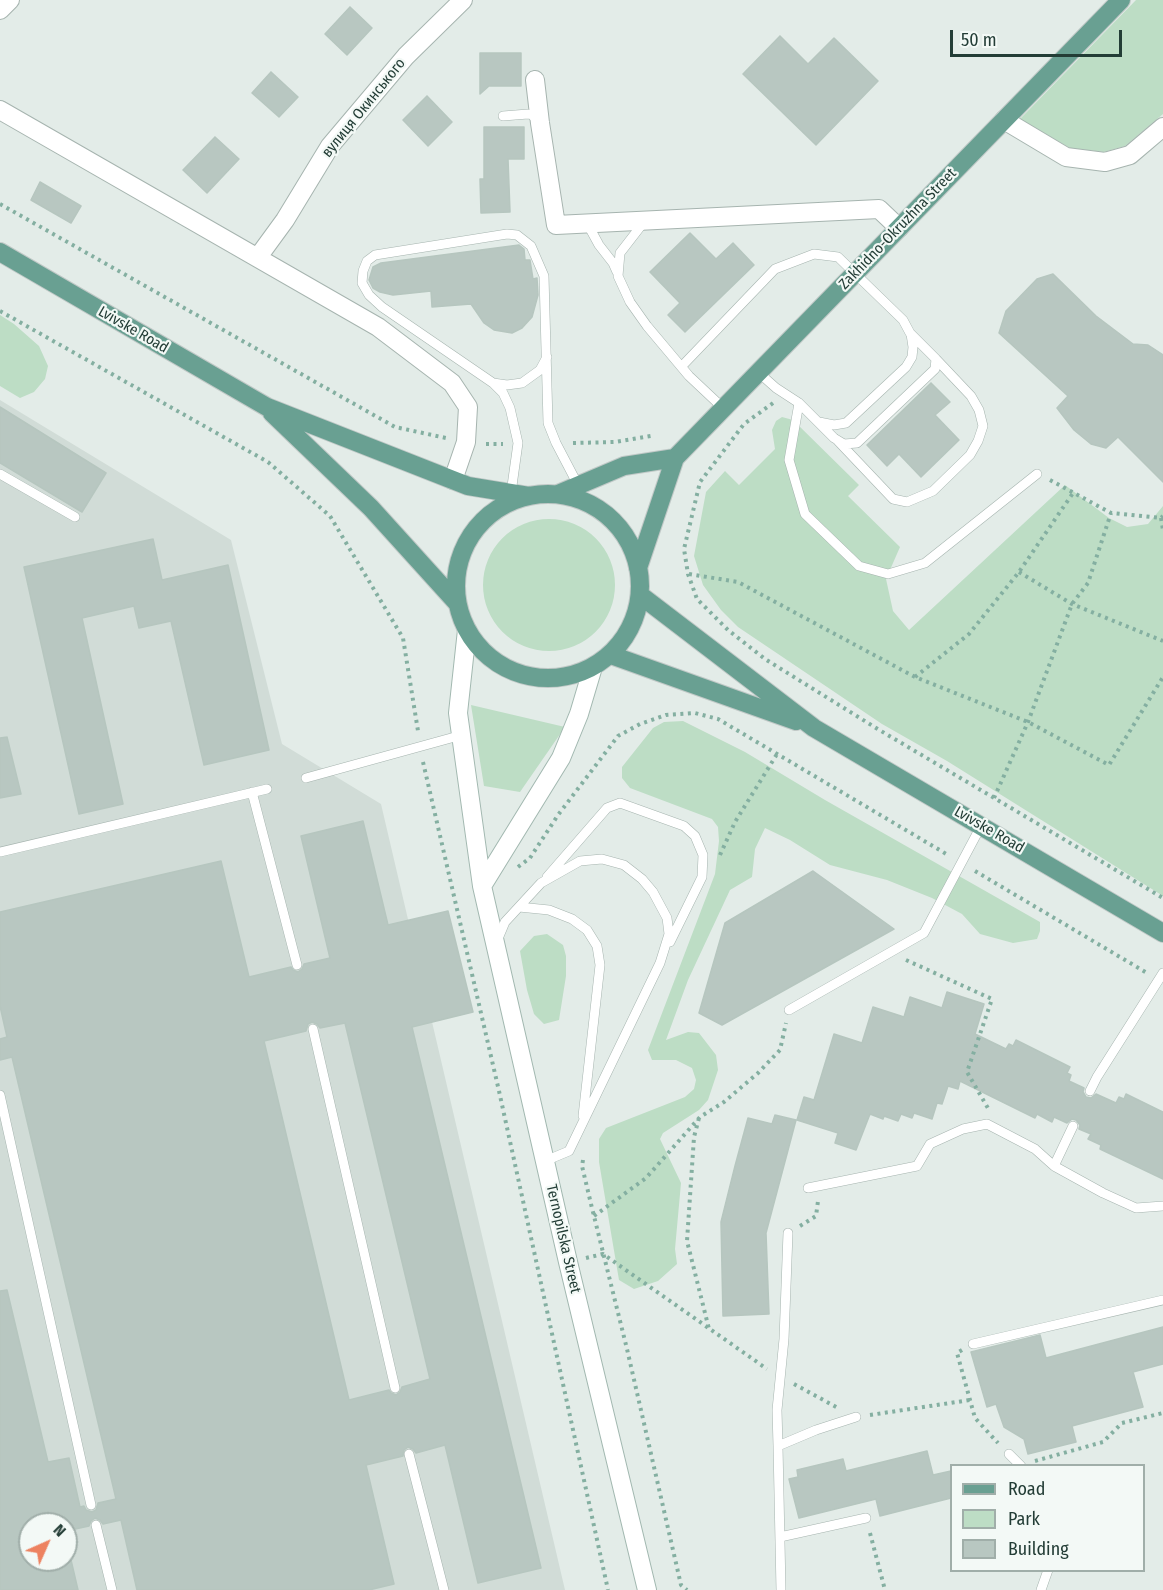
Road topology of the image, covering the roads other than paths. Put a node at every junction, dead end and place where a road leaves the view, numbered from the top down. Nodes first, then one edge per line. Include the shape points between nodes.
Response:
1 (10, 0) edge
2 (463, 0) edge
3 (1121, 0) edge
4 (0, 10) edge
5 (536, 80) dead end
6 (0, 110) edge
7 (503, 116) dead end
8 (1004, 120) junction
9 (540, 123) junction
10 (1163, 127) edge
11 (644, 222) junction
12 (587, 223) junction
13 (899, 228) junction
14 (0, 252) edge
15 (258, 257) junction
16 (855, 273) junction
17 (618, 276) junction
18 (910, 333) junction
19 (547, 357) junction
20 (936, 359) junction
21 (681, 366) junction
22 (758, 372) junction
23 (493, 383) junction
24 (799, 403) junction
25 (267, 407) junction
26 (723, 408) junction
27 (819, 422) junction
28 (834, 438) junction
29 (675, 458) junction
30 (0, 474) edge
31 (1037, 474) road end
32 (453, 480) junction
33 (578, 485) junction
34 (520, 494) junction
35 (558, 494) junction
36 (75, 517) dead end
37 (638, 568) junction
38 (640, 595) junction
39 (457, 603) junction
40 (467, 630) junction
41 (611, 655) junction
42 (592, 667) junction
43 (814, 728) junction
44 (462, 735) junction
45 (306, 778) dead end
46 (267, 789) dead end
47 (252, 792) junction
48 (981, 826) junction
49 (0, 852) edge
50 (484, 880) junction
51 (541, 883) junction
52 (519, 907) junction
53 (1163, 933) edge
54 (496, 943) junction
55 (660, 963) junction
56 (297, 966) dead end
57 (1161, 976) edge
58 (789, 1010) road end
59 (313, 1029) dead end
60 (1090, 1091) dead end
61 (0, 1095) edge
62 (582, 1121) junction
63 (1073, 1126) dead end
64 (545, 1161) junction
65 (1054, 1166) junction
66 (808, 1188) dead end
67 (1163, 1206) edge
68 (788, 1233) dead end
69 (1163, 1300) edge
70 (973, 1344) road end
71 (395, 1388) dead end
72 (856, 1417) road end
73 (778, 1446) junction
74 (409, 1454) dead end
75 (1009, 1454) road end
76 (1019, 1464) edge
77 (91, 1504) dead end
78 (866, 1518) road end
79 (96, 1525) dead end
80 (780, 1537) junction
81 (1047, 1572) edge
82 (112, 1590) edge
83 (444, 1590) edge
84 (647, 1590) edge
85 (781, 1590) edge
86 (1041, 1590) edge

1 - 4 street
2 - 15 street, вулиця Окинського via 406,56 330,146
3 - 8 main road, Zakhidno-Okruzhna Street
5 - 9 street
6 - 15 street
7 - 9 lane via 532,115
8 - 10 street via 1066,157 1105,162 1130,155
8 - 13 main road, Zakhidno-Okruzhna Street
9 - 12 street via 556,225
11 - 12 street
11 - 13 street via 879,209
11 - 17 lane via 620,253
12 - 17 lane
13 - 16 main road, Zakhidno-Okruzhna Street
14 - 25 main road, Lvivske Road
15 - 32 street via 378,327 452,383 468,406 466,442
16 - 18 lane via 903,320
16 - 21 lane via 838,256 814,254 775,269
16 - 22 main road, Zakhidno-Okruzhna Street
17 - 21 lane via 630,302
18 - 20 lane
18 - 27 lane via 914,347 906,367 846,423
19 - 23 lane via 540,369 522,383
19 - 23 lane via 544,276 531,246 517,235 394,250 367,261 362,284 369,295
19 - 33 lane via 548,423
20 - 28 lane via 935,369 857,443 844,444
20 - 28 lane via 971,396 983,426 970,455 933,491 907,502 893,499
21 - 26 lane
22 - 24 lane
22 - 26 main road, Zakhidno-Okruzhna Street
23 - 34 lane via 510,408 518,443
24 - 27 lane
24 - 31 lane via 789,460 805,514 859,566 888,574 925,563
25 - 32 main road, Lvivske Road
25 - 39 main road, Lvivske Road via 371,508
26 - 29 main road, Zakhidno-Okruzhna Street
27 - 28 lane
29 - 33 main road via 624,465
29 - 37 main road, Zakhidno-Okruzhna Street
30 - 36 lane
32 - 34 main road, Lvivske Road
33 - 35 main road
34 - 35 main road
34 - 39 main road via 480,523 464,547 456,574
35 - 37 main road via 586,502 610,518 628,541
37 - 38 main road
38 - 41 main road via 632,624
38 - 43 main road, Lvivske Road
39 - 40 main road
40 - 42 main road via 484,653 509,669 536,678 566,676
40 - 44 street, Ternopilska Street via 458,713
41 - 42 main road
41 - 43 main road, Lvivske Road
42 - 50 street via 561,758
43 - 48 main road, Lvivske Road
44 - 45 lane
44 - 50 street, Ternopilska Street
46 - 47 lane
47 - 49 lane
47 - 56 lane
48 - 53 main road, Lvivske Road
48 - 58 lane via 924,933
50 - 54 street, Ternopilska Street
51 - 52 lane
51 - 55 lane via 580,861 602,859 624,865 653,892 668,918 669,934
51 - 55 lane via 607,808 621,803 684,826 695,836 703,855 702,877
52 - 54 lane
52 - 62 lane via 549,910 572,919 587,930 597,946 600,965
54 - 64 street, Ternopilska Street
55 - 62 lane
57 - 60 lane
59 - 71 lane
61 - 77 lane
62 - 64 lane via 569,1151
63 - 65 lane
64 - 84 street, Ternopilska Street
65 - 66 lane via 1035,1149 987,1124 963,1129 930,1144 917,1166
65 - 67 lane via 1136,1208
68 - 73 lane
69 - 70 lane
72 - 73 lane
73 - 80 lane
74 - 83 lane
75 - 76 lane
78 - 80 lane
79 - 82 lane
80 - 85 lane
81 - 86 lane

